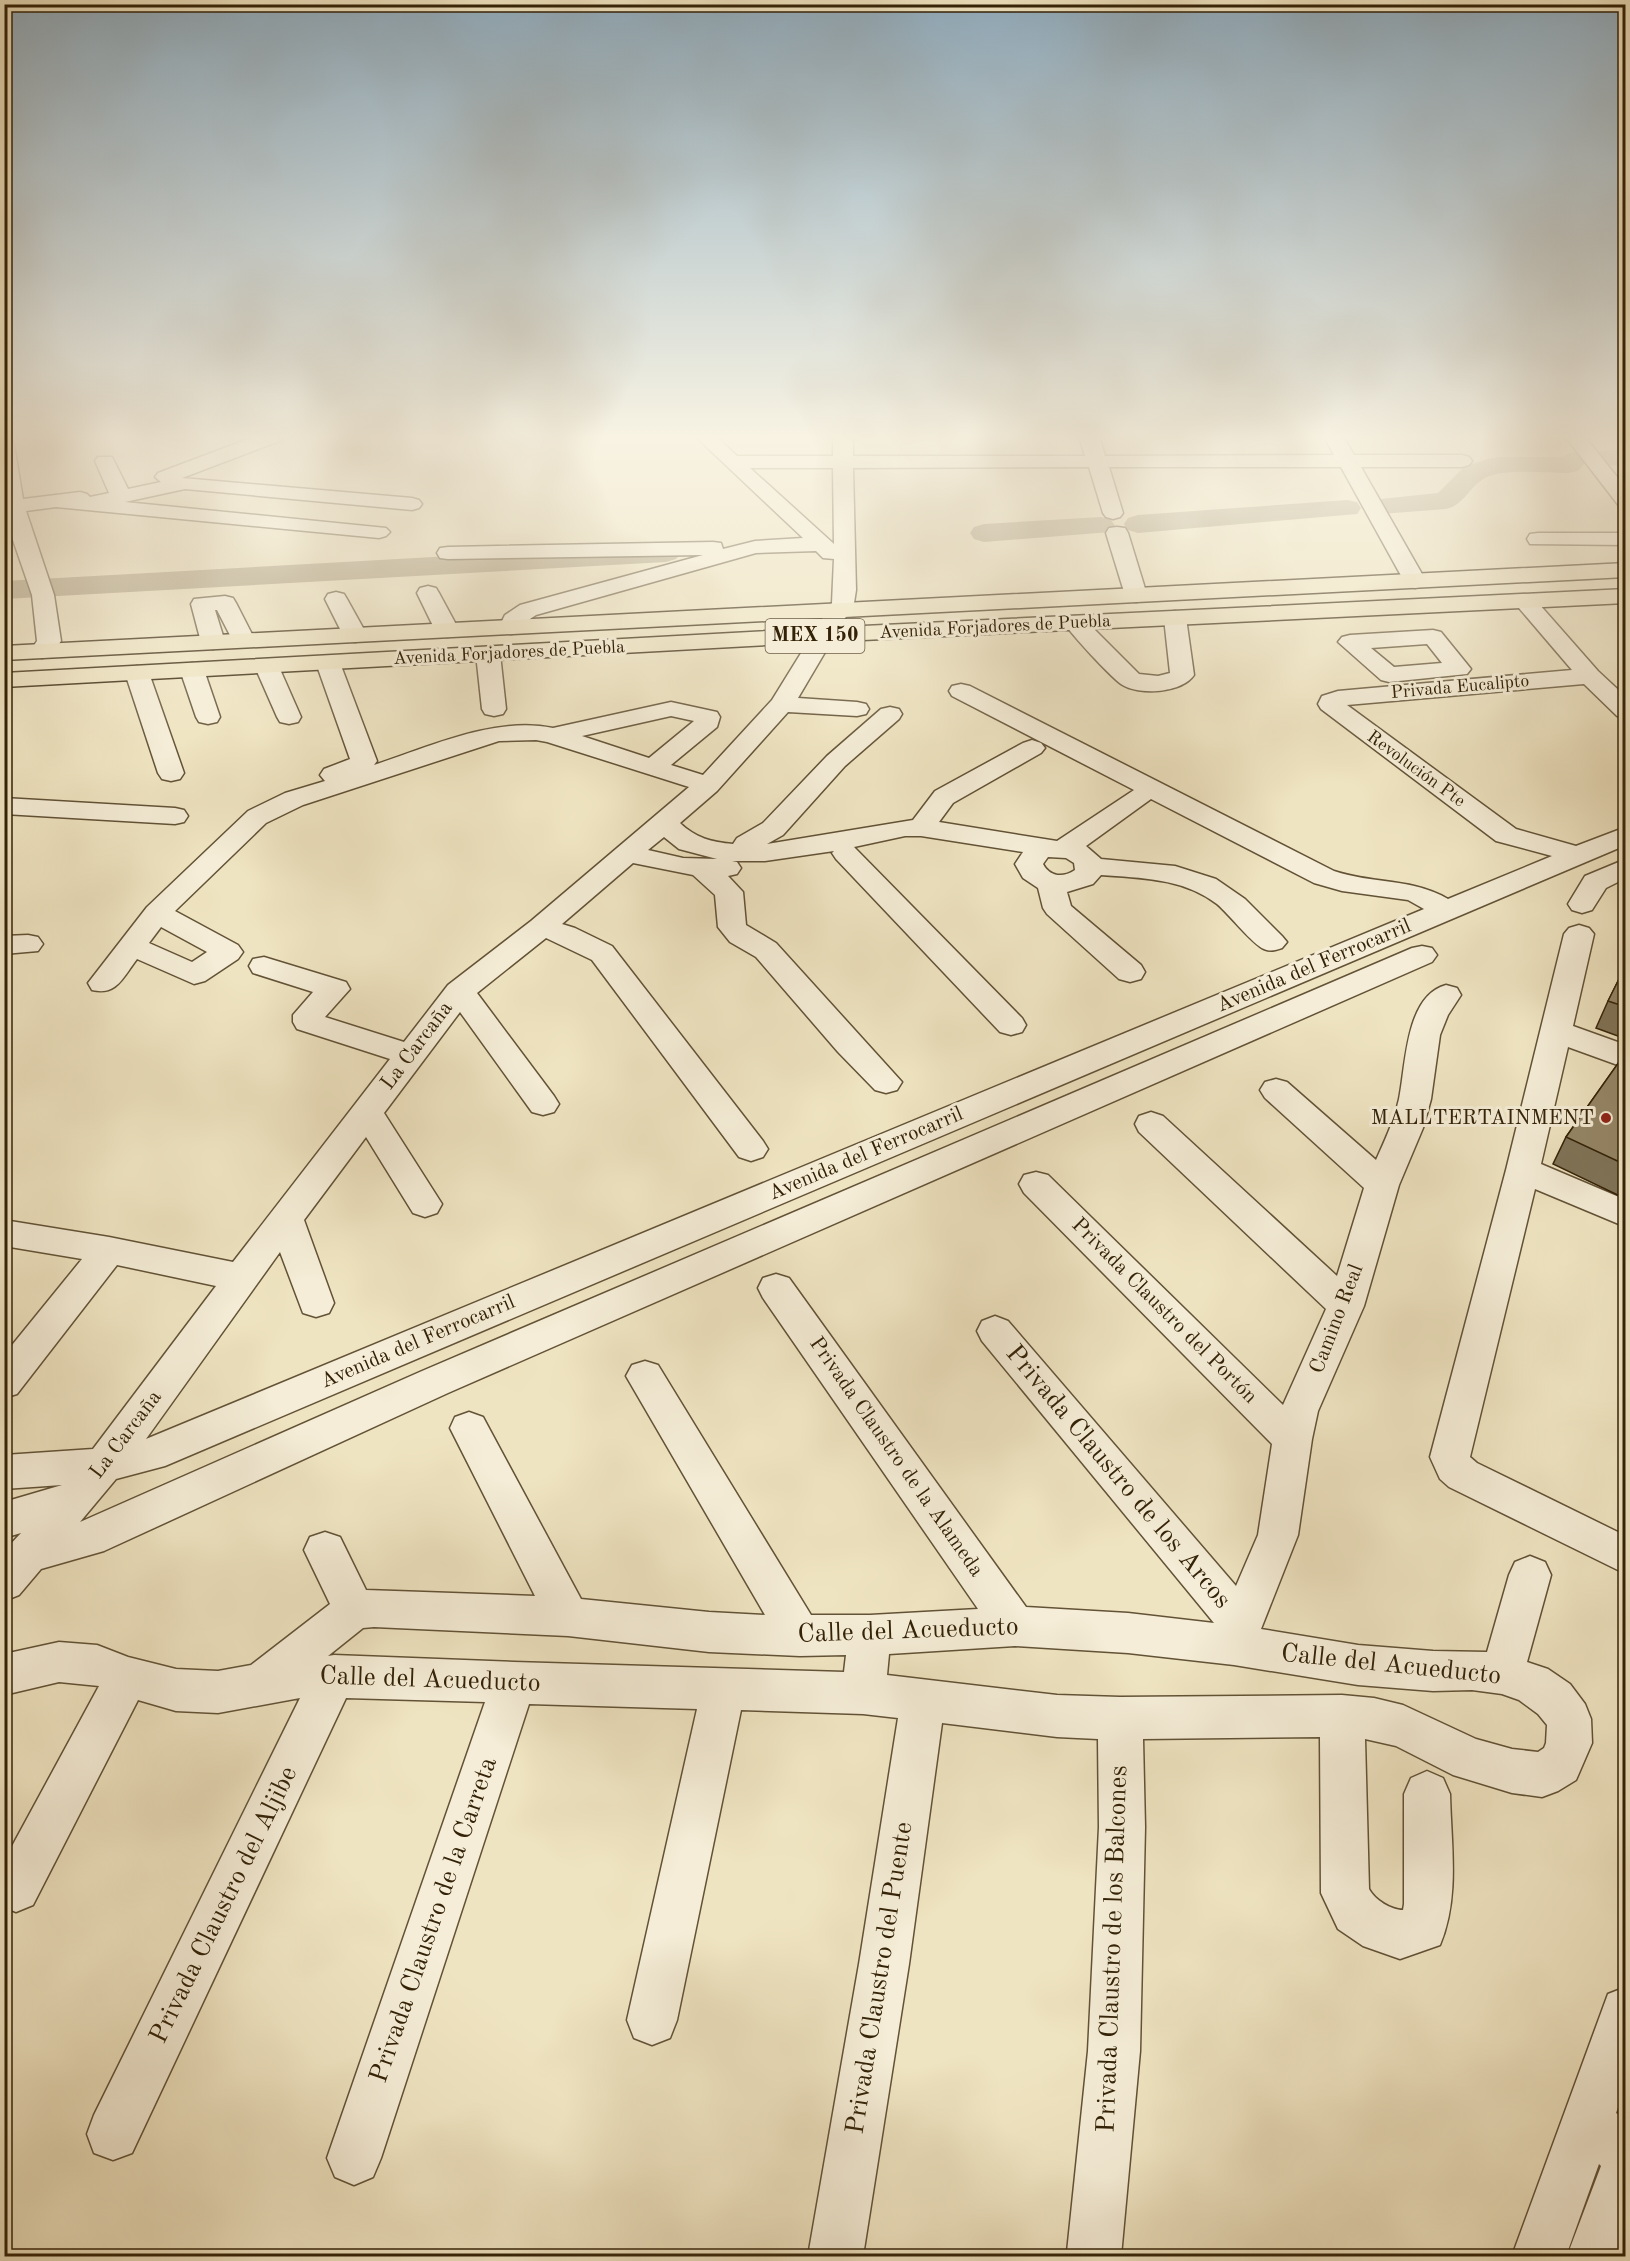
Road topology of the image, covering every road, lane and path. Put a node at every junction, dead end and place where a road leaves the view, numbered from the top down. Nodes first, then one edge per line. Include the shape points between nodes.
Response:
1 (23, 542) edge
2 (817, 542) edge
3 (844, 542) edge
4 (1120, 542) edge
5 (1392, 542) edge
6 (820, 544) junction
7 (755, 547) junction
8 (448, 553) dead end
9 (844, 563) junction
10 (1542, 574) junction
11 (1624, 576) edge
12 (1415, 581) junction
13 (428, 593) dead end
14 (1136, 596) junction
15 (1626, 596) edge
16 (1568, 598) junction
17 (336, 599) dead end
18 (1524, 601) junction
19 (1366, 608) junction
20 (1175, 618) junction
21 (830, 623) junction
22 (1075, 623) junction
23 (510, 627) junction
24 (447, 630) junction
25 (355, 635) junction
26 (1392, 639) dead end
27 (243, 640) junction
28 (213, 642) junction
29 (77, 650) junction
30 (42, 651) junction
31 (4, 653) edge
32 (488, 654) junction
33 (328, 663) junction
34 (267, 667) junction
35 (192, 670) junction
36 (137, 673) junction
37 (1590, 676) junction
38 (71, 677) junction
39 (10, 680) edge
40 (961, 690) dead end
41 (1331, 701) joint
42 (782, 704) junction
43 (494, 709) dead end
44 (857, 709) dead end
45 (1626, 711) edge
46 (890, 714) dead end
47 (208, 717) dead end
48 (289, 717) dead end
49 (552, 735) junction
50 (1032, 748) dead end
51 (652, 767) junction
52 (171, 773) dead end
53 (708, 784) junction
54 (281, 792) dead end
55 (1139, 797) dead end
56 (4, 806) edge
57 (175, 816) dead end
58 (664, 823) junction
59 (921, 828) junction
60 (1626, 835) edge
61 (781, 839) junction
62 (1047, 852) junction
63 (846, 853) junction
64 (628, 854) junction
65 (1576, 856) junction
66 (746, 861) junction
67 (1090, 866) junction
68 (1626, 867) edge
69 (702, 868) junction
70 (1051, 882) junction
71 (730, 899) junction
72 (1446, 910) junction
73 (157, 913) junction
74 (541, 927) junction
75 (1272, 942) dead end
76 (132, 946) junction
77 (1422, 956) dead end
78 (264, 966) dead end
79 (1130, 972) dead end
80 (103, 983) dead end
81 (459, 992) junction
82 (1446, 994) dead end
83 (1011, 1025) dead end
84 (1557, 1032) junction
85 (411, 1055) junction
86 (1626, 1057) edge
87 (886, 1082) dead end
88 (1276, 1090) dead end
89 (543, 1104) dead end
90 (367, 1112) junction
91 (1152, 1124) dead end
92 (751, 1149) dead end
93 (1523, 1170) junction
94 (1036, 1184) dead end
95 (1382, 1185) junction
96 (425, 1204) dead end
97 (1626, 1214) edge
98 (286, 1218) junction
99 (4, 1233) edge
100 (109, 1250) junction
101 (242, 1278) junction
102 (776, 1288) dead end
103 (316, 1304) dead end
104 (1346, 1306) junction
105 (995, 1331) dead end
106 (645, 1376) dead end
107 (4, 1383) edge
108 (469, 1428) dead end
109 (1292, 1439) junction
110 (104, 1465) junction
111 (4, 1472) edge
112 (77, 1498) junction
113 (4, 1520) edge
114 (40, 1542) junction
115 (325, 1550) dead end
116 (1626, 1556) edge
117 (1530, 1575) dead end
118 (4, 1582) edge
119 (354, 1610) junction
120 (568, 1617) junction
121 (1016, 1626) junction
122 (1237, 1634) junction
123 (870, 1635) junction
124 (800, 1636) junction
125 (1502, 1674) junction
126 (4, 1675) edge
127 (334, 1676) junction
128 (127, 1677) junction
129 (261, 1683) junction
130 (514, 1683) junction
131 (724, 1688) junction
132 (863, 1693) junction
133 (923, 1699) junction
134 (1342, 1716) junction
135 (1120, 1718) junction
136 (1427, 1794) dead end
137 (16, 1888) dead end
138 (1626, 2012) edge
139 (652, 2020) dead end
140 (113, 2134) dead end
141 (1606, 2138) edge
142 (354, 2158) dead end
143 (1626, 2171) edge
144 (1095, 2252) dead end
145 (835, 2256) edge
146 (1539, 2256) edge
147 (1595, 2256) edge

1 - 30 street via 43,596 49,641
2 - 6 street
3 - 9 street, La Carcaña
4 - 14 street
5 - 12 street
6 - 7 street
6 - 9 street
7 - 8 street
7 - 23 street via 528,610 513,620
9 - 21 street, La Carcaña via 843,603
10 - 11 main road, Avenida Forjadores de Puebla / MEX 150
10 - 12 main road, Avenida Forjadores de Puebla / MEX 150
10 - 16 main road via 1571,584 1573,589
12 - 14 main road, Avenida Forjadores de Puebla / MEX 150
13 - 24 street
14 - 21 main road, Avenida Forjadores de Puebla / MEX 150
15 - 16 main road, Avenida Forjadores de Puebla / MEX 150
16 - 18 main road, Avenida Forjadores de Puebla / MEX 150
17 - 25 street
18 - 19 main road, Avenida Forjadores de Puebla / MEX 150
18 - 37 street
19 - 20 main road, Avenida Forjadores de Puebla / MEX 150
19 - 26 street
20 - 22 main road, Avenida Forjadores de Puebla / MEX 150
20 - 22 street via 1182,675 1175,681 1142,683 1131,679
21 - 22 main road, Avenida Forjadores de Puebla / MEX 150
21 - 23 main road, Avenida Forjadores de Puebla / MEX 150
21 - 32 main road, Avenida Forjadores de Puebla / MEX 150
21 - 42 street, La Carcaña
23 - 24 main road, Avenida Forjadores de Puebla / MEX 150
24 - 25 main road, Avenida Forjadores de Puebla / MEX 150
25 - 27 main road, Avenida Forjadores de Puebla / MEX 150
27 - 28 main road, Avenida Forjadores de Puebla / MEX 150
27 - 28 street via 225,603 202,604
28 - 29 main road, Avenida Forjadores de Puebla / MEX 150
29 - 30 main road, Avenida Forjadores de Puebla / MEX 150
29 - 38 main road via 57,663 57,668
30 - 31 main road, Avenida Forjadores de Puebla / MEX 150
30 - 39 main road
32 - 33 main road, Avenida Forjadores de Puebla / MEX 150
32 - 43 street
33 - 34 main road, Avenida Forjadores de Puebla / MEX 150
33 - 54 street via 364,761 356,768
34 - 35 main road, Avenida Forjadores de Puebla / MEX 150
34 - 48 street
35 - 36 main road, Avenida Forjadores de Puebla / MEX 150
35 - 47 street
36 - 38 main road, Avenida Forjadores de Puebla / MEX 150
36 - 52 street
37 - 41 street, Privada Eucalipto
37 - 45 street
38 - 39 main road, Avenida Forjadores de Puebla / MEX 150
40 - 72 street via 1324,877 1410,892
41 - 65 street, Revolución Pte via 1332,708 1506,835
42 - 44 street
42 - 53 street, La Carcaña
46 - 61 street via 836,761
49 - 51 street
49 - 51 street via 671,709 708,717 708,722
49 - 73 street via 497,734 273,808 257,817
50 - 59 street via 944,797
51 - 53 street
53 - 58 street, La Carcaña
55 - 62 street
56 - 57 street
58 - 64 street, La Carcaña
58 - 66 street via 687,842
59 - 61 street
59 - 62 street via 1021,842
60 - 65 street, Avenida del Ferrocarril
61 - 66 street via 747,844
62 - 63 street via 926,840
62 - 67 street via 1083,855
62 - 70 street via 1031,869
63 - 66 street
63 - 83 street
64 - 69 street
64 - 74 street, La Carcaña
65 - 72 street, Avenida del Ferrocarril
66 - 69 street
66 - 71 street
67 - 70 street via 1078,881
67 - 75 street via 1167,874 1206,885 1222,894
68 - 84 street via 1595,882 1580,919
69 - 71 street
70 - 79 street via 1062,913
71 - 87 street via 732,927 766,951
72 - 110 street, Avenida del Ferrocarril via 151,1454
73 - 76 street
73 - 76 street via 228,952 194,974
74 - 81 street, La Carcaña
74 - 92 street via 602,953
76 - 80 street
77 - 114 street via 446,1377 88,1538
78 - 85 street via 335,988 308,1015 308,1022
81 - 85 street, La Carcaña
81 - 89 street
82 - 95 street, Camino Real via 1424,1035 1407,1128
84 - 86 street
84 - 93 street
85 - 90 street, La Carcaña
88 - 95 street
90 - 96 street
90 - 98 street, La Carcaña
91 - 104 street
93 - 97 street
93 - 116 street via 1450,1457 1463,1475
94 - 109 street, Privada Claustro del Portón
95 - 104 street, Camino Real
98 - 101 street, La Carcaña
98 - 103 street
99 - 100 street
100 - 101 street
100 - 107 street
101 - 110 street, La Carcaña
102 - 121 street, Privada Claustro de la Alameda
104 - 109 street, Camino Real via 1299,1411
105 - 122 street, Privada Claustro de los Arcos
106 - 124 street
108 - 120 street
109 - 122 street, Camino Real via 1278,1535
110 - 111 street, Avenida del Ferrocarril
110 - 112 street, La Carcaña
112 - 113 street
112 - 114 street, La Carcaña
114 - 118 street
115 - 119 street
117 - 125 street
119 - 120 street, Calle del Acueducto via 434,1609
119 - 129 street, Calle del Acueducto
120 - 124 street, Calle del Acueducto via 708,1632
121 - 122 street, Calle del Acueducto
121 - 123 street, Calle del Acueducto
122 - 125 street, Calle del Acueducto via 1358,1665
123 - 124 street, Calle del Acueducto
123 - 132 street
125 - 134 street, Calle del Acueducto via 1532,1684 1554,1699 1569,1719 1569,1743 1560,1764 1542,1775 1469,1759 1403,1726
126 - 128 street, Calle del Acueducto via 59,1662 97,1665
127 - 129 street, Calle del Acueducto
127 - 130 street, Calle del Acueducto
127 - 140 street, Privada Claustro del Aljibe
128 - 129 street, Calle del Acueducto via 176,1690 218,1692
128 - 137 street
130 - 131 street, Calle del Acueducto
130 - 142 street, Privada Claustro de la Carreta
131 - 132 street, Calle del Acueducto
131 - 139 street
132 - 133 street, Calle del Acueducto
133 - 135 street, Calle del Acueducto via 1057,1716
133 - 145 street, Privada Claustro del Puente via 886,1954
134 - 135 street, Calle del Acueducto
134 - 136 street via 1345,1893 1355,1912 1380,1929 1400,1935 1423,1928 1428,1904
135 - 144 street, Privada Claustro de los Balcones via 1122,1827 1114,2051
138 - 141 street
141 - 146 street
143 - 147 street

